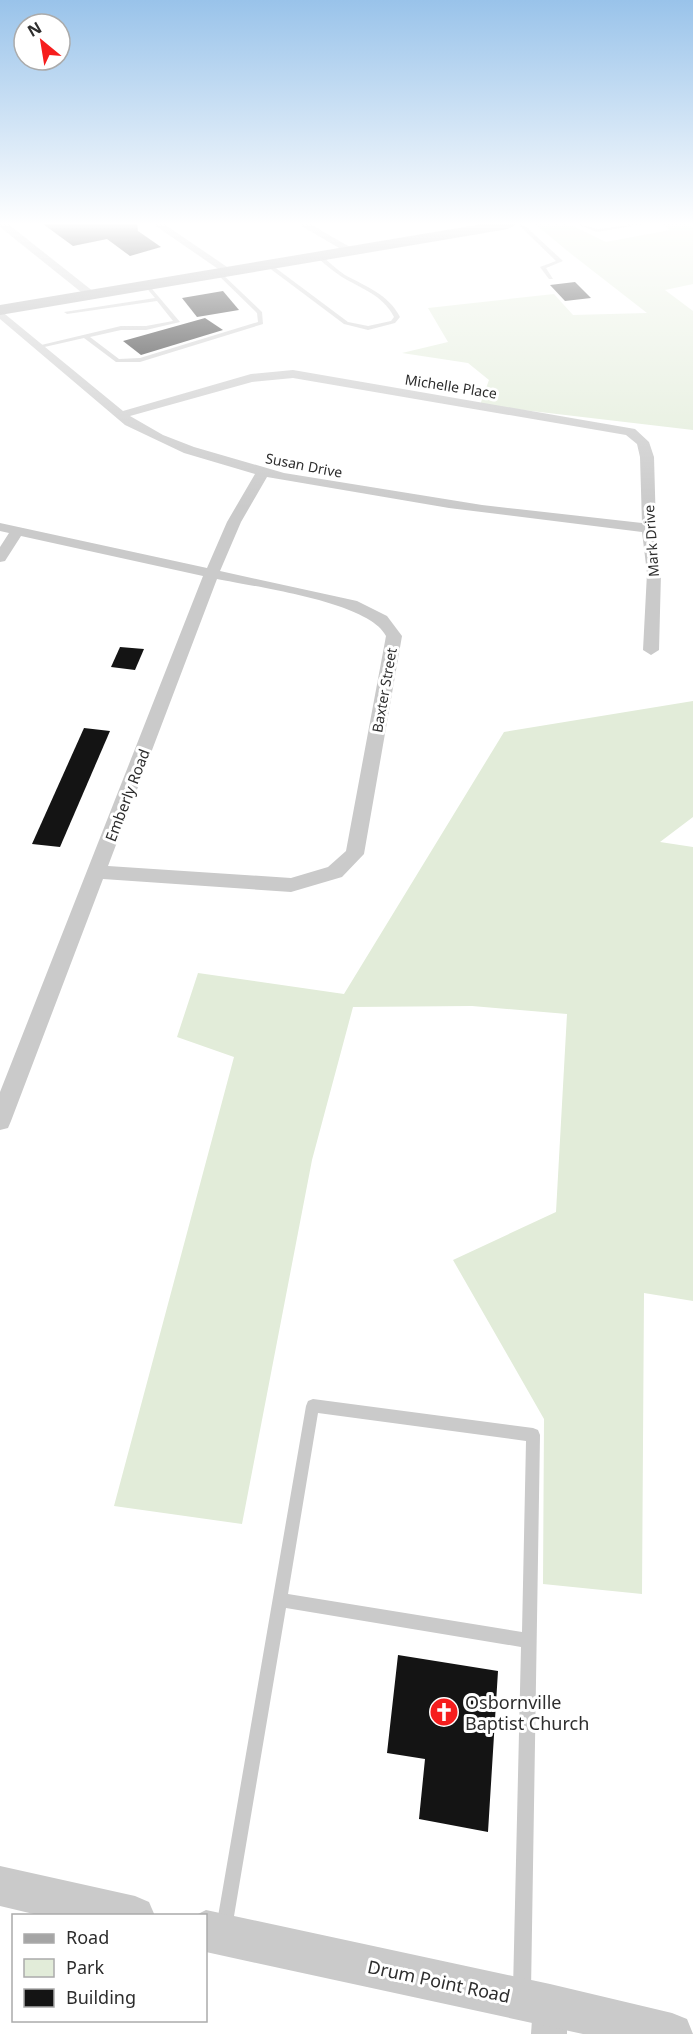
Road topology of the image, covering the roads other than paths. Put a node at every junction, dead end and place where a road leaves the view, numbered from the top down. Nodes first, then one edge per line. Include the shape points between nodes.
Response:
1 (9, 319) edge
2 (175, 319) edge
3 (261, 319) edge
4 (341, 319) edge
5 (395, 319) edge
6 (85, 336) junction
7 (40, 346) junction
8 (122, 415) junction
9 (636, 436) joint
10 (263, 473) junction
11 (0, 527) edge
12 (649, 528) junction
13 (18, 530) junction
14 (0, 558) edge
15 (212, 573) junction
16 (651, 650) dead end
17 (97, 872) junction
18 (0, 1121) edge
19 (280, 1600) junction
20 (529, 1641) junction
21 (0, 1886) edge
22 (126, 1914) edge
23 (214, 1933) edge
24 (540, 2013) edge
25 (648, 2031) edge

1 - 7 street, Susan Drive
2 - 6 lane via 177,322
3 - 6 lane via 261,322 140,360 118,360
4 - 5 lane via 368,328
6 - 7 lane
7 - 8 street, Susan Drive
8 - 9 street, Michelle Place via 251,378 293,374 620,429
8 - 10 street, Susan Drive via 151,434
9 - 12 street, Mark Drive via 643,442 646,457
10 - 12 street, Susan Drive via 466,508
10 - 15 street, Emberly Road via 234,522
11 - 13 street, Baxter Street
12 - 16 street, Mark Drive via 654,573
13 - 14 street
13 - 15 street, Baxter Street
15 - 17 street, Emberly Road
15 - 17 street, Baxter Street via 352,604 389,625 393,642 356,854 335,872 291,885
17 - 18 street, Emberly Road
19 - 20 lane
19 - 20 lane via 313,1406 533,1435
19 - 23 lane
20 - 24 lane
21 - 22 street
23 - 24 street, Drum Point Road
24 - 25 street, Drum Point Road

